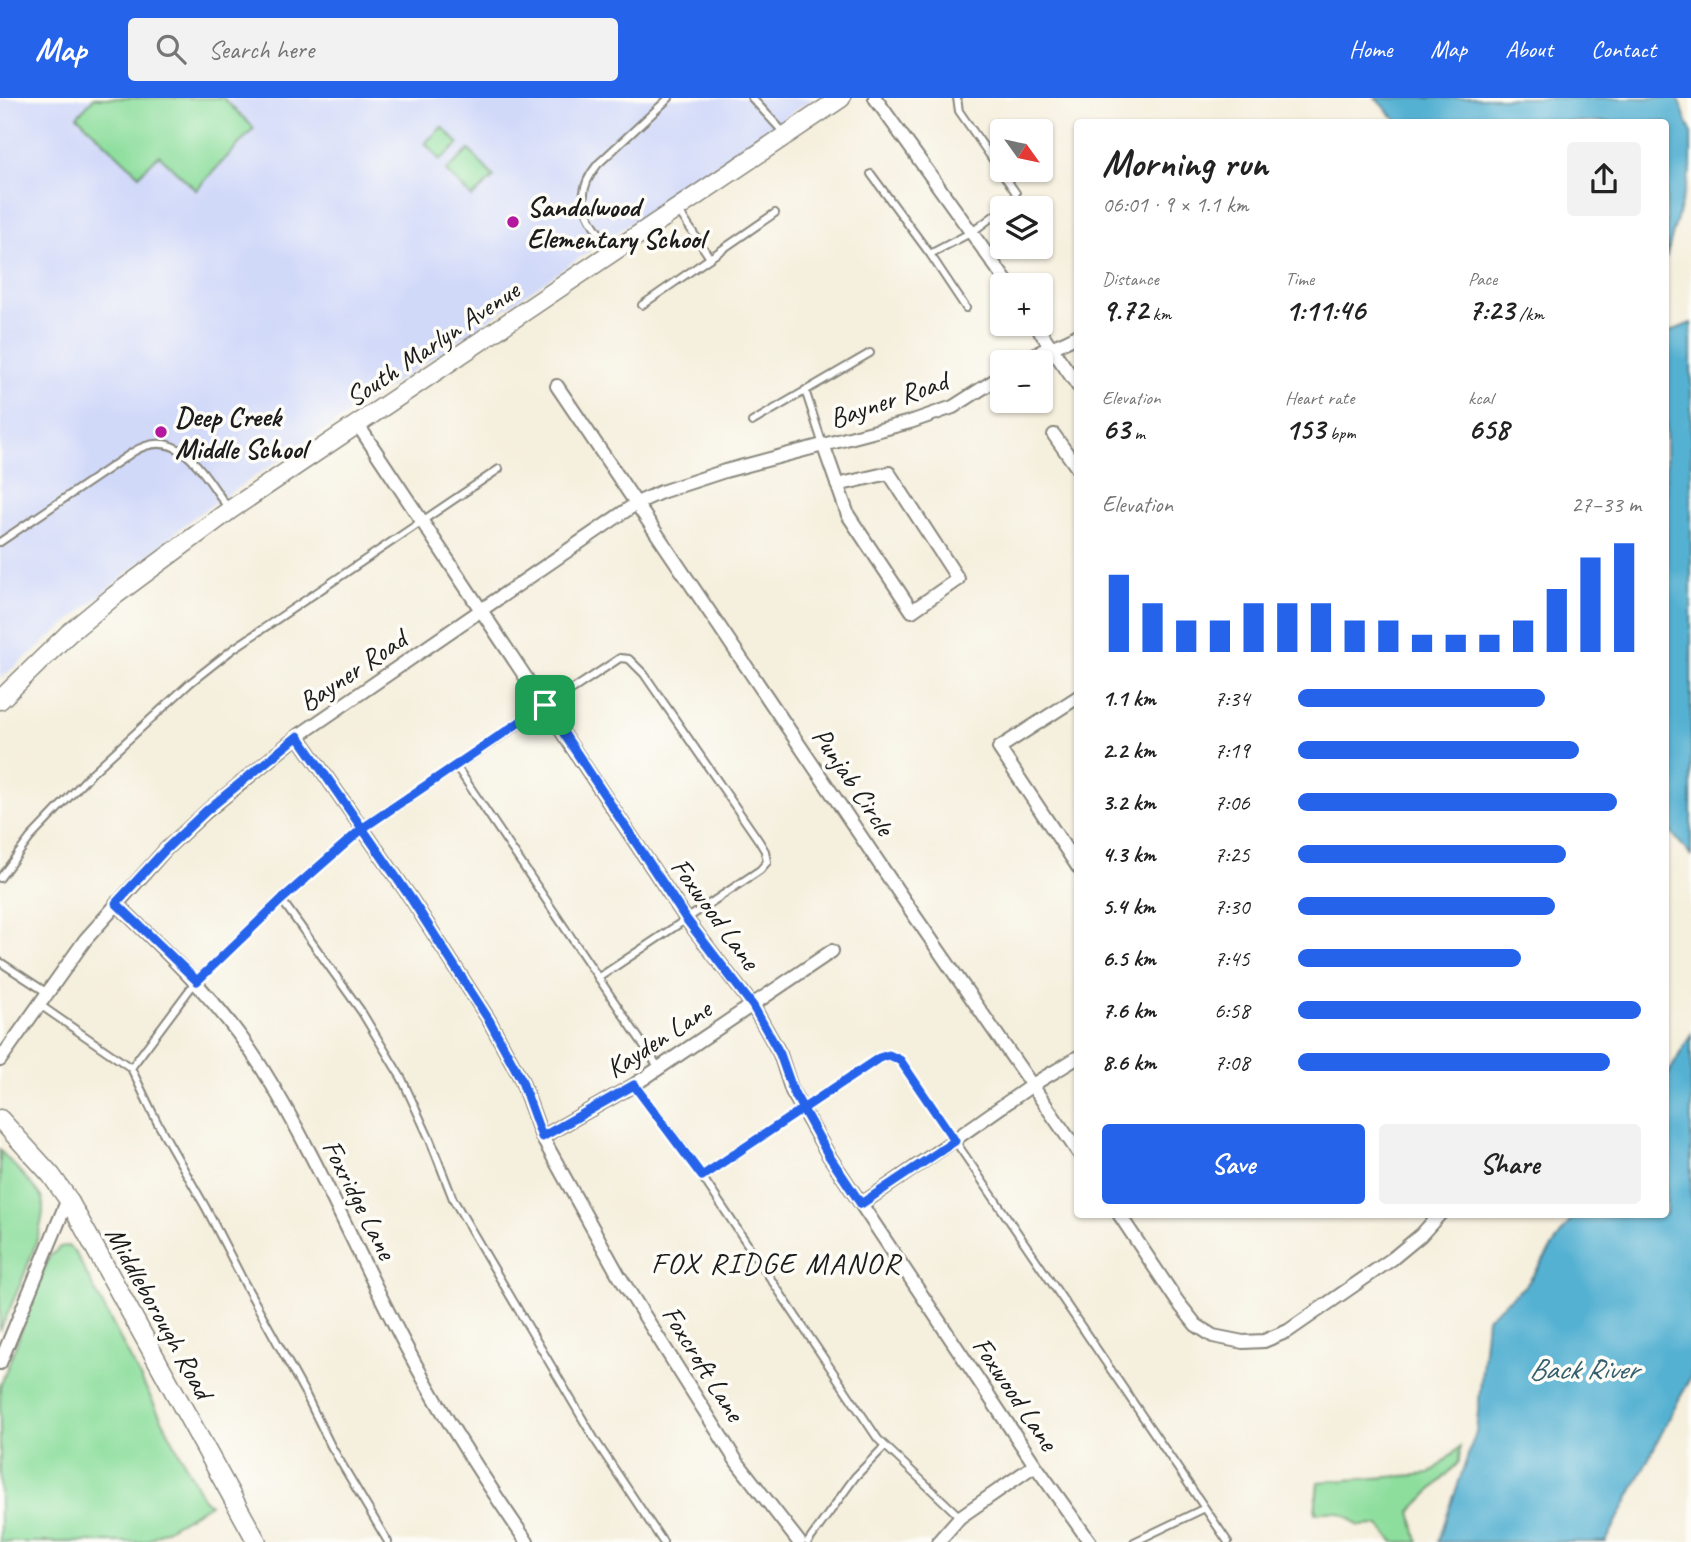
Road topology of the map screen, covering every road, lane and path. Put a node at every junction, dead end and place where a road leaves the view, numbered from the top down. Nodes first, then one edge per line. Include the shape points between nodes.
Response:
1 (669, 98) edge
2 (752, 98) edge
3 (841, 98) edge
4 (875, 98) edge
5 (957, 98) edge
6 (786, 135) junction
7 (871, 174) dead end
8 (1014, 196) edge
9 (677, 208) junction
10 (775, 213) dead end
11 (990, 218) edge
12 (972, 232) junction
13 (613, 254) junction
14 (930, 254) junction
15 (710, 258) junction
16 (1001, 273) edge
17 (642, 305) dead end
18 (966, 308) dead end
19 (1043, 336) edge
20 (1074, 338) edge
21 (1050, 346) junction
22 (1043, 350) edge
23 (870, 353) dead end
24 (1074, 380) edge
25 (990, 383) edge
26 (557, 386) dead end
27 (805, 390) junction
28 (752, 422) dead end
29 (358, 425) junction
30 (1054, 435) dead end
31 (824, 447) junction
32 (1074, 463) edge
33 (499, 469) dead end
34 (837, 485) junction
35 (638, 503) junction
36 (230, 510) junction
37 (422, 520) junction
38 (0, 542) edge
39 (483, 611) junction
40 (0, 700) edge
41 (1074, 700) edge
42 (545, 705) junction
43 (298, 736) junction
44 (456, 766) junction
45 (363, 828) junction
46 (1074, 861) edge
47 (0, 878) edge
48 (281, 900) junction
49 (116, 903) junction
50 (687, 920) junction
51 (832, 951) dead end
52 (0, 962) edge
53 (598, 978) junction
54 (197, 981) junction
55 (46, 992) junction
56 (38, 1004) junction
57 (753, 1006) junction
58 (0, 1060) edge
59 (1074, 1060) edge
60 (131, 1068) junction
61 (659, 1068) junction
62 (634, 1085) junction
63 (1031, 1086) junction
64 (803, 1110) junction
65 (0, 1119) edge
66 (542, 1137) junction
67 (955, 1141) junction
68 (1074, 1146) edge
69 (702, 1176) junction
70 (68, 1199) junction
71 (861, 1204) junction
72 (1122, 1218) edge
73 (1436, 1218) edge
74 (0, 1363) edge
75 (884, 1447) junction
76 (1035, 1465) junction
77 (1205, 1508) junction
78 (960, 1517) junction
79 (942, 1541) edge
80 (257, 1542) edge
81 (388, 1542) edge
82 (527, 1542) edge
83 (663, 1542) edge
84 (799, 1542) edge
85 (808, 1542) edge
86 (1090, 1542) edge
87 (1134, 1542) edge
88 (1228, 1542) edge

1 - 13 lane via 598,164 583,187 585,210
2 - 6 lane
3 - 6 street, South Marlyn Avenue
4 - 12 street
5 - 8 lane via 958,111
6 - 9 street, South Marlyn Avenue
7 - 14 lane
9 - 13 street, South Marlyn Avenue
9 - 15 lane
10 - 15 lane
11 - 12 lane
12 - 14 lane
12 - 16 street
13 - 29 street, South Marlyn Avenue
14 - 18 lane
15 - 17 lane
19 - 21 street
20 - 21 street
21 - 22 street
21 - 24 street
23 - 27 lane, Bayner Road
25 - 31 street, Bayner Road via 953,407
26 - 35 street, Punjab Circle
27 - 28 lane, Bayner Road
27 - 31 lane, Bayner Road
29 - 36 street, South Marlyn Avenue
29 - 37 street, Foxwood Lane
30 - 32 street
31 - 34 street
31 - 35 street, Bayner Road via 715,474
33 - 37 lane
34 - 34 street via 848,515 912,611 958,579 889,473
35 - 39 street, Bayner Road
35 - 63 street, Punjab Circle
36 - 38 lane via 190,456 167,444 155,444 133,452
36 - 40 street, South Marlyn Avenue via 114,596
37 - 39 street, Foxwood Lane
37 - 47 lane via 190,683 92,773 30,838
39 - 42 street, Foxwood Lane
39 - 43 street, Bayner Road
41 - 46 street via 999,748
42 - 44 lane
42 - 50 street, Foxwood Lane
42 - 50 lane via 620,657 629,659 759,841 767,862 760,870
43 - 45 street, Foxcroft Lane
43 - 49 street, Bayner Road via 206,811
44 - 45 lane
44 - 53 lane
45 - 48 lane
45 - 66 street, Foxcroft Lane via 489,1020 521,1079
48 - 54 lane
48 - 83 lane via 361,1011 402,1079 453,1199 595,1440
49 - 54 street, Foxridge Lane
49 - 55 street, Bayner Road
50 - 53 lane
50 - 57 street, Foxwood Lane
51 - 57 street, Kayden Lane
52 - 55 lane
53 - 61 lane
54 - 60 lane
54 - 82 street, Foxridge Lane via 260,1065 338,1206 424,1380
55 - 56 street, Bayner Road
56 - 58 street, Bayner Road
56 - 60 lane
57 - 61 street, Kayden Lane
57 - 64 street, Foxwood Lane via 780,1054
59 - 63 street
60 - 81 lane via 331,1446
61 - 62 street, Kayden Lane
62 - 66 street, Kayden Lane
62 - 69 lane
63 - 67 street
63 - 68 street, Punjab Circle
64 - 67 lane via 889,1055 900,1060
64 - 69 lane
64 - 71 street, Foxwood Lane
65 - 70 street, Middleborough Road
66 - 84 street, Foxcroft Lane via 618,1273 737,1462
67 - 71 street
67 - 77 lane
69 - 75 lane
70 - 74 street
70 - 80 street, Middleborough Road
71 - 76 street, Foxwood Lane
72 - 73 street via 1196,1325 1213,1336 1243,1342 1264,1342 1288,1331 1392,1259
75 - 78 lane
75 - 85 lane via 855,1477
76 - 78 street
76 - 86 street, Foxwood Lane
77 - 87 lane
77 - 88 lane
78 - 79 street

